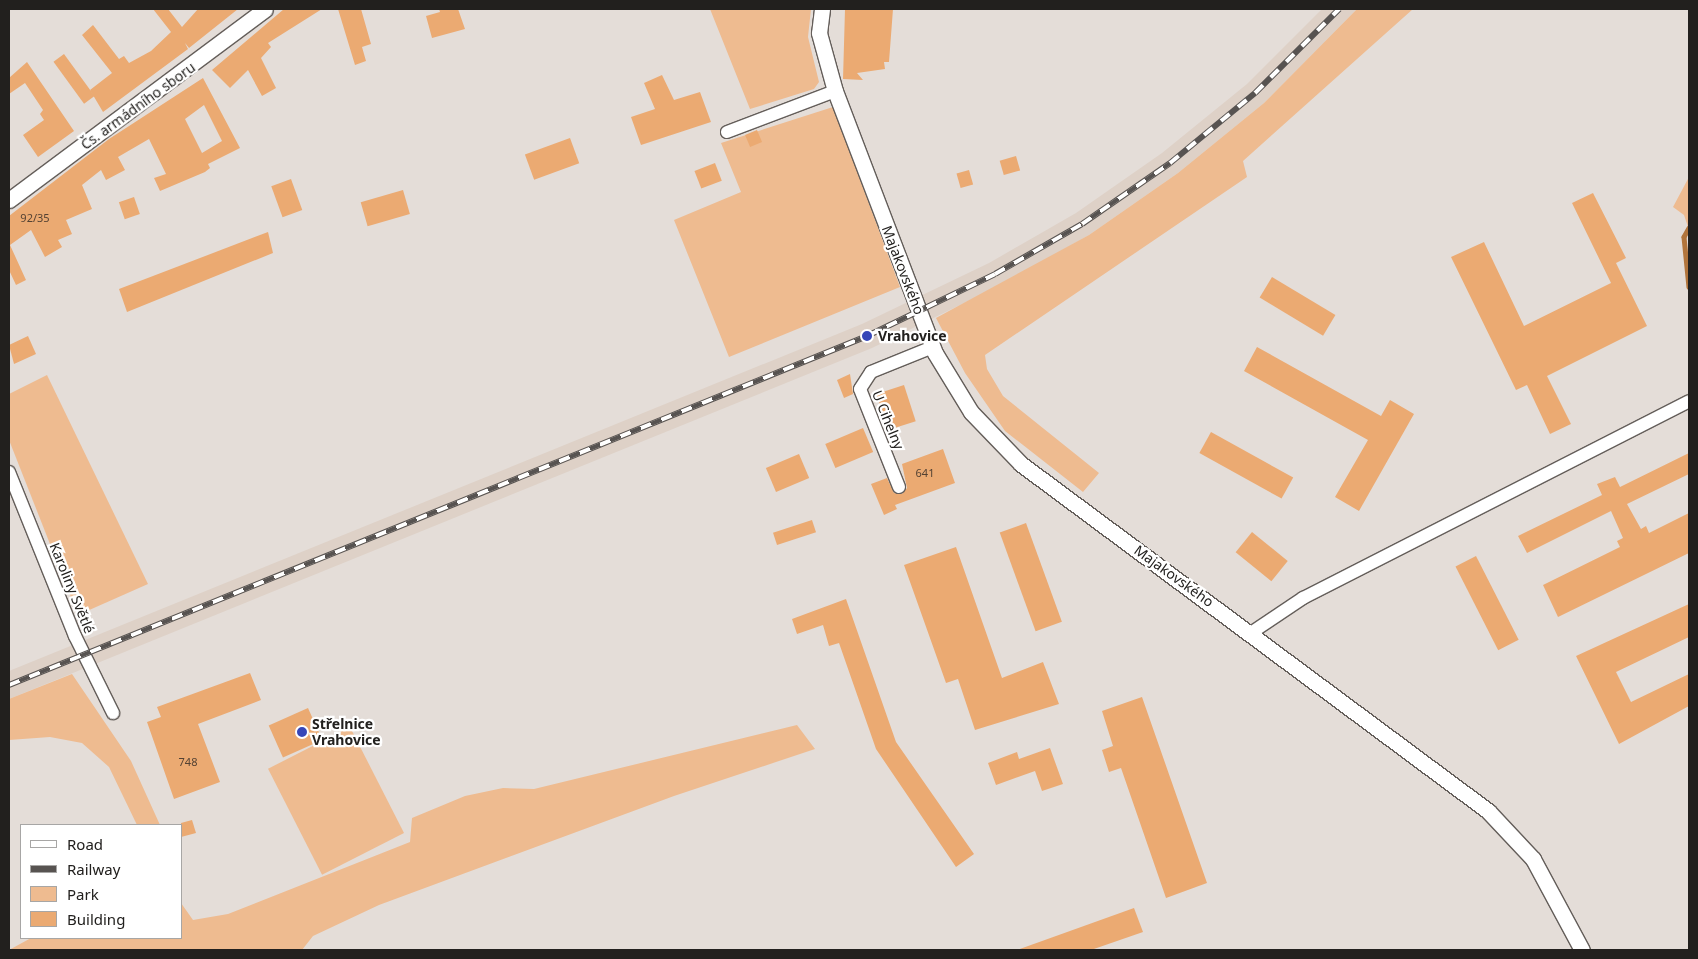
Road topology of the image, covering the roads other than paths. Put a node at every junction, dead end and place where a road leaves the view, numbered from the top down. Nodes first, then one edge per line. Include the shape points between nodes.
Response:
1 (265, 9) edge
2 (822, 9) edge
3 (835, 91) junction
4 (727, 132) dead end
5 (9, 200) edge
6 (933, 348) junction
7 (1689, 401) edge
8 (9, 472) edge
9 (899, 487) dead end
10 (1251, 633) junction
11 (113, 713) dead end
12 (1582, 950) edge

1 - 5 street, Čs. armádního sboru
2 - 3 street, Majakovského via 820,33
3 - 4 street
3 - 6 street, Majakovského
6 - 9 street, U Cihelny via 871,372 860,388
6 - 10 street, Majakovského via 966,406 1021,464
7 - 10 street via 1303,598
8 - 11 street, Karoliny Světlé via 74,636
10 - 12 street, Majakovského via 1504,826 1545,877

